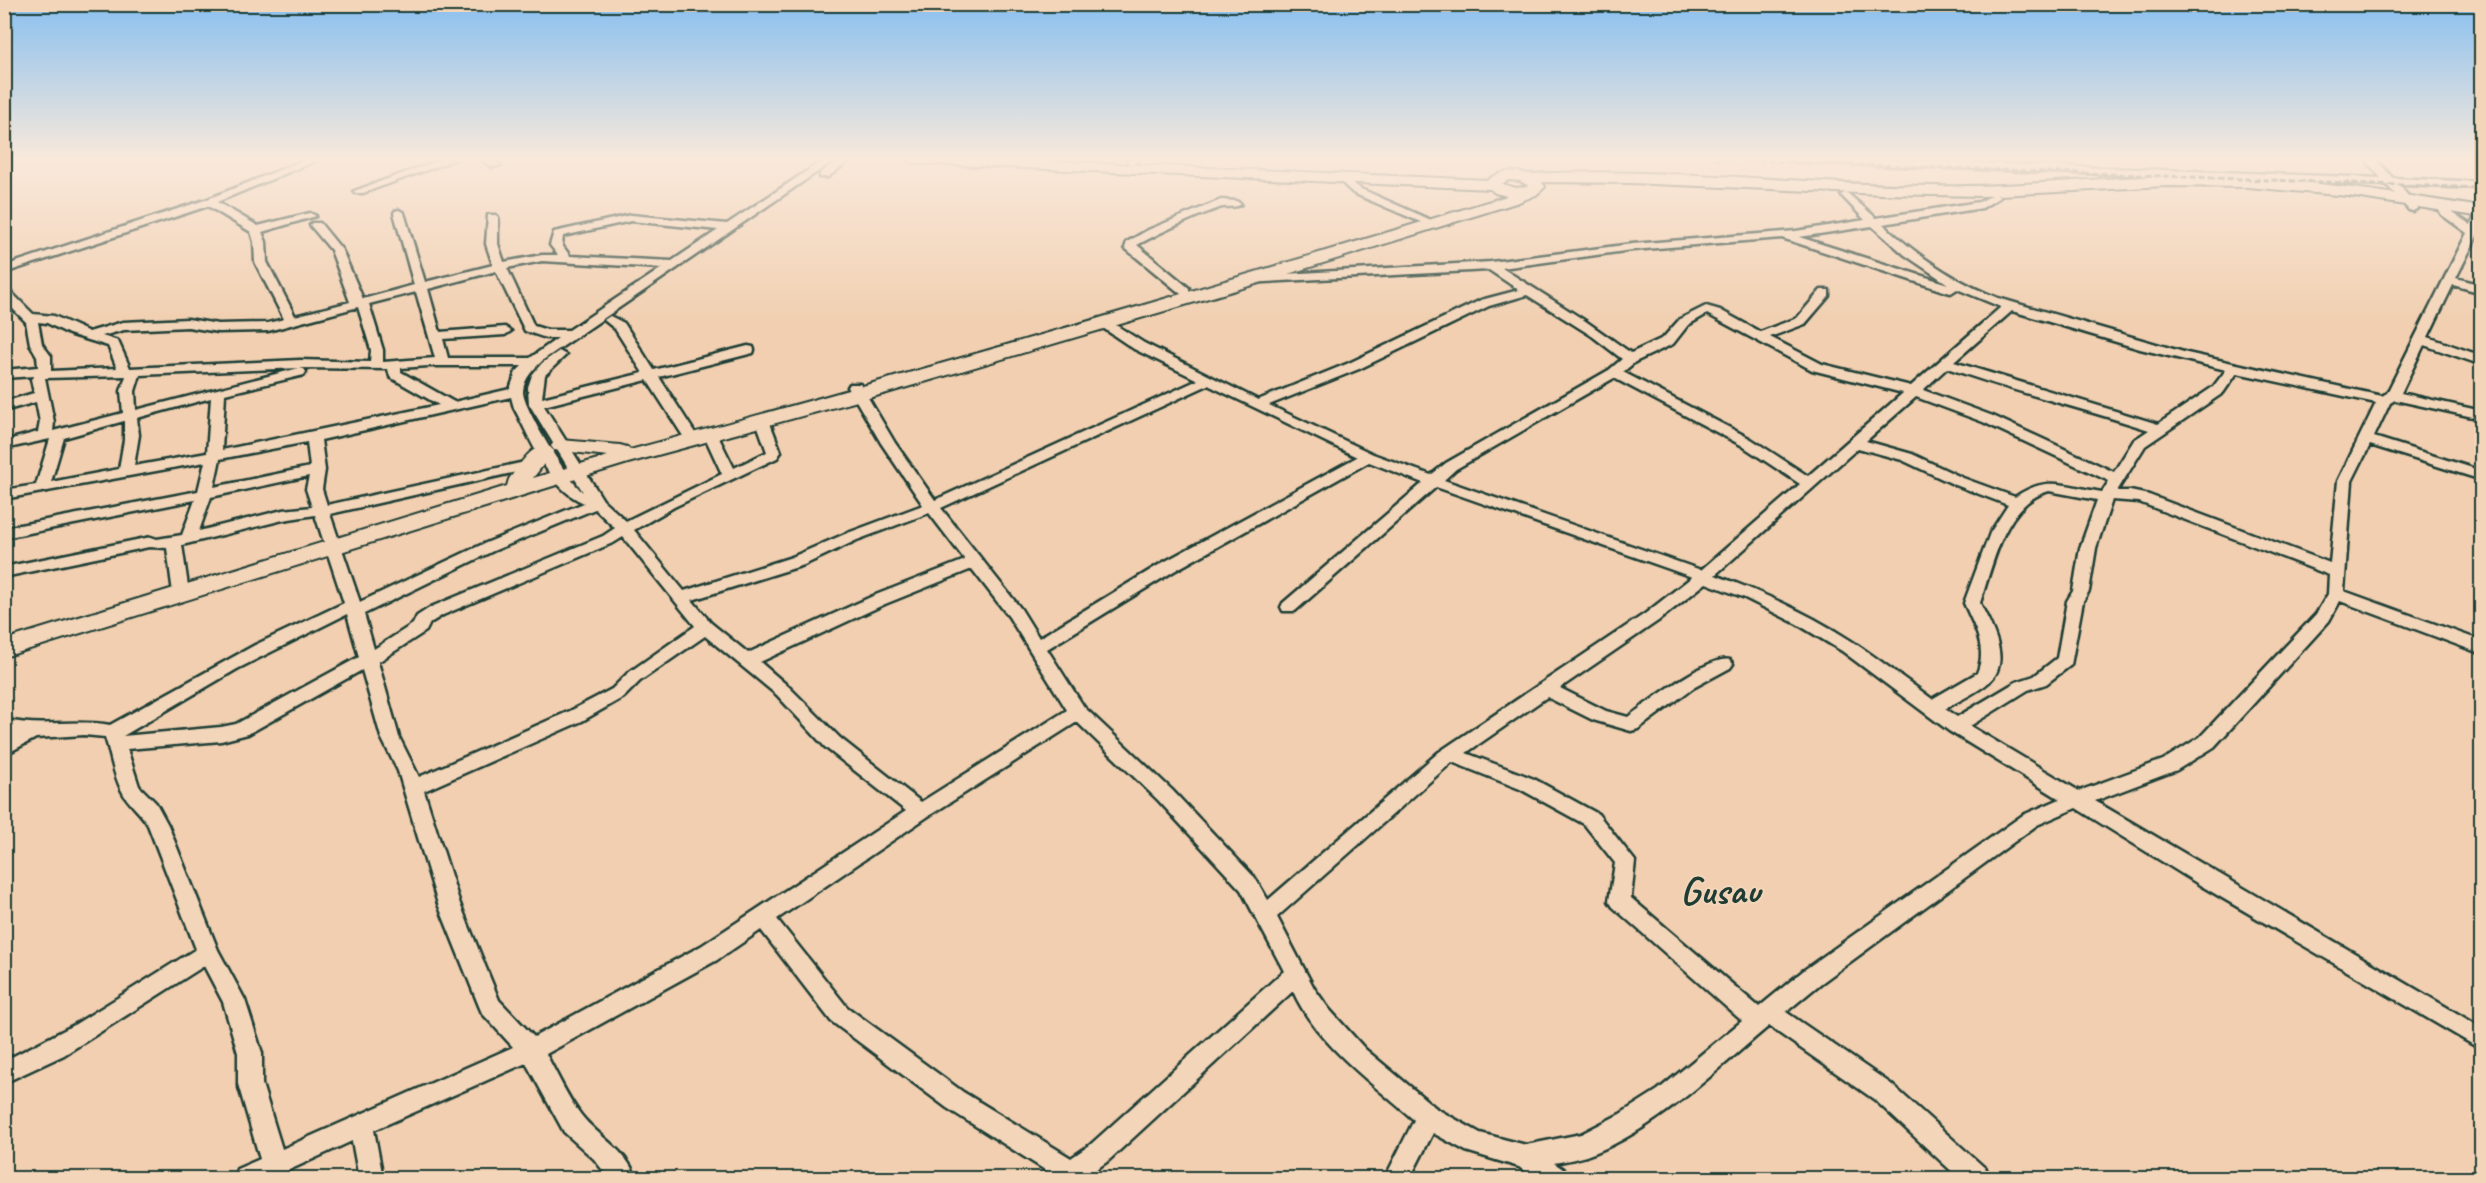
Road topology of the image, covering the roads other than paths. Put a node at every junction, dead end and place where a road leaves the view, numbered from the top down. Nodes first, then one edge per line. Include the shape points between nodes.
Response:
1 (172, 214) edge
2 (227, 214) edge
3 (399, 214) edge
4 (750, 214) edge
5 (766, 214) edge
6 (1194, 214) edge
7 (1411, 214) edge
8 (1447, 214) edge
9 (1468, 214) edge
10 (1866, 214) edge
11 (1929, 214) edge
12 (2462, 214) edge
13 (492, 218) dead end
14 (2479, 218) edge
15 (1427, 221) junction
16 (1875, 223) junction
17 (730, 228) junction
18 (257, 235) junction
19 (1780, 235) junction
20 (1912, 254) junction
21 (566, 258) junction
22 (1870, 264) junction
23 (675, 266) junction
24 (1491, 266) junction
25 (500, 267) junction
26 (4, 270) edge
27 (1250, 280) junction
28 (2450, 280) junction
29 (422, 287) junction
30 (2481, 289) edge
31 (1185, 291) junction
32 (1527, 291) junction
33 (4, 292) edge
34 (1825, 293) dead end
35 (360, 302) junction
36 (2009, 307) junction
37 (30, 318) junction
38 (610, 320) junction
39 (291, 321) junction
40 (1104, 323) junction
41 (505, 331) dead end
42 (573, 334) junction
43 (90, 336) junction
44 (437, 336) junction
45 (1760, 336) junction
46 (2420, 339) junction
47 (748, 350) dead end
48 (1630, 358) junction
49 (443, 362) junction
50 (532, 362) junction
51 (2481, 362) edge
52 (1944, 363) junction
53 (394, 364) junction
54 (326, 366) junction
55 (376, 366) junction
56 (2234, 368) junction
57 (43, 371) junction
58 (130, 372) junction
59 (1614, 373) junction
60 (4, 374) edge
61 (651, 374) junction
62 (1209, 380) junction
63 (857, 391) junction
64 (218, 392) junction
65 (516, 392) junction
66 (1914, 392) junction
67 (43, 394) junction
68 (2389, 398) junction
69 (536, 404) junction
70 (1258, 405) junction
71 (4, 407) edge
72 (453, 407) junction
73 (2481, 415) edge
74 (129, 416) junction
75 (763, 421) junction
76 (2160, 429) junction
77 (688, 433) junction
78 (52, 435) junction
79 (711, 435) junction
80 (313, 437) junction
81 (2365, 439) junction
82 (1857, 442) junction
83 (4, 445) edge
84 (546, 454) junction
85 (620, 455) junction
86 (214, 456) junction
87 (1368, 457) junction
88 (318, 470) junction
89 (126, 472) junction
90 (729, 474) junction
91 (2481, 476) edge
92 (2117, 479) junction
93 (575, 481) junction
94 (1433, 481) junction
95 (1809, 483) junction
96 (519, 487) junction
97 (42, 488) junction
98 (205, 493) junction
99 (4, 495) edge
100 (2106, 497) junction
101 (2016, 503) junction
102 (931, 506) junction
103 (323, 510) junction
104 (624, 528) junction
105 (4, 533) edge
106 (181, 540) junction
107 (334, 547) junction
108 (976, 562) junction
109 (4, 572) edge
110 (2337, 572) junction
111 (1704, 576) junction
112 (181, 593) junction
113 (2336, 594) junction
114 (680, 598) junction
115 (1289, 607) dead end
116 (354, 608) junction
117 (705, 627) junction
118 (1037, 646) junction
119 (2481, 648) edge
120 (4, 650) edge
121 (367, 659) junction
122 (745, 662) junction
123 (1724, 664) dead end
124 (1546, 689) junction
125 (1932, 708) junction
126 (1078, 712) junction
127 (4, 725) edge
128 (1956, 726) junction
129 (30, 732) junction
130 (114, 737) junction
131 (4, 748) edge
132 (1451, 753) junction
133 (413, 788) junction
134 (2076, 800) junction
135 (920, 812) junction
136 (1265, 915) junction
137 (763, 917) junction
138 (208, 953) junction
139 (1298, 973) junction
140 (1763, 1017) junction
141 (2481, 1040) edge
142 (531, 1050) junction
143 (4, 1072) edge
144 (1428, 1117) junction
145 (361, 1124) junction
146 (1526, 1157) junction
147 (274, 1164) junction
148 (1068, 1175) edge
149 (246, 1179) edge
150 (371, 1179) edge
151 (624, 1179) edge
152 (1398, 1179) edge
153 (1554, 1179) edge
154 (1977, 1179) edge

1 - 26 street
2 - 18 street
3 - 29 street
4 - 17 street
5 - 38 street
6 - 31 street via 1131,244 1131,248
7 - 15 street
8 - 15 street
9 - 27 street
10 - 16 street
11 - 16 street
12 - 14 street
13 - 25 street via 492,244
14 - 28 street
15 - 31 street
16 - 19 street
16 - 20 street
17 - 21 street via 656,219 616,219 558,234 556,244
17 - 23 street
18 - 35 street via 313,221 336,248
18 - 39 street via 261,262
19 - 22 street
19 - 24 street via 1632,247
20 - 22 street
20 - 36 street via 1952,282
21 - 23 street
21 - 25 street via 542,258
22 - 36 street
23 - 42 street
24 - 27 street
24 - 32 street
25 - 29 street
25 - 42 street via 529,328 546,334
27 - 40 street
28 - 30 street
28 - 46 street
29 - 35 street
29 - 44 street
31 - 63 street
32 - 48 street via 1608,340
32 - 70 street via 1485,303 1354,366
33 - 37 street
34 - 45 street via 1801,321
35 - 39 street
35 - 55 street via 377,351
36 - 52 street
36 - 56 street
37 - 43 street via 50,319
37 - 57 street via 36,344 44,356
38 - 61 street via 620,326
38 - 69 street via 539,371 534,389
39 - 43 street via 261,328 188,323 123,326
40 - 62 street via 1139,346
40 - 63 street
41 - 44 street
42 - 50 street
43 - 58 street via 112,344
44 - 49 street
45 - 48 street via 1706,310 1684,322 1668,341
45 - 66 street via 1817,367
46 - 51 street
46 - 68 street
47 - 61 street
48 - 59 street
49 - 50 street
49 - 53 street
50 - 65 street via 523,372
52 - 66 street
52 - 76 street
53 - 55 street
53 - 72 street via 396,374
54 - 55 street
54 - 58 street
54 - 64 street
56 - 68 street
56 - 76 street via 2218,390
57 - 58 street via 48,375
57 - 60 street
57 - 67 street via 38,379
58 - 74 street
59 - 94 street via 1450,466
59 - 95 street via 1746,442
61 - 69 street
61 - 77 street
62 - 70 street
62 - 102 street
63 - 75 street
63 - 77 street
63 - 102 street
64 - 74 street
64 - 86 street via 220,416
65 - 72 street
65 - 84 street via 520,408
66 - 82 street
66 - 92 street via 1988,419
67 - 71 street
67 - 78 street
68 - 73 street
68 - 81 street
69 - 84 street
70 - 87 street
72 - 80 street
74 - 78 street
74 - 89 street via 133,432
75 - 79 street
75 - 90 street via 774,452
76 - 92 street via 2139,443
77 - 85 street
78 - 83 street
78 - 97 street
79 - 85 street
79 - 90 street
80 - 86 street
80 - 88 street
81 - 91 street
81 - 110 street via 2345,481
82 - 95 street
82 - 101 street
84 - 85 street
84 - 93 street
84 - 93 street
84 - 96 street
84 - 103 street
85 - 93 street
86 - 89 street
86 - 98 street
87 - 94 street
87 - 118 street via 1168,567
88 - 98 street
88 - 103 street via 314,489
89 - 97 street
90 - 104 street
92 - 100 street
93 - 96 street
93 - 96 street
93 - 104 street
93 - 116 street via 486,548
94 - 111 street
94 - 115 street
95 - 111 street
96 - 107 street
97 - 99 street
98 - 105 street
98 - 106 street
100 - 101 street via 2049,487 2027,494
100 - 110 street via 2129,495 2170,507
100 - 128 street via 2088,548 2065,661 2040,680 2022,686
101 - 125 street via 1996,534 1972,603 1990,639 1988,670 1984,677
102 - 108 street
102 - 114 street via 798,561
103 - 106 street via 283,515
103 - 107 street
104 - 114 street
104 - 121 street via 609,539 437,611 402,640
106 - 109 street via 151,542
106 - 112 street
107 - 112 street
107 - 116 street
108 - 118 street
108 - 122 street via 879,600
110 - 113 street
111 - 124 street via 1652,617
111 - 125 street via 1803,620 1848,647
112 - 120 street
113 - 119 street
113 - 134 street via 2323,617 2207,742 2170,765
114 - 117 street
116 - 121 street
116 - 130 street via 300,627 230,663
117 - 122 street
117 - 133 street via 634,677 618,693 576,716
118 - 126 street
121 - 130 street via 241,729 221,734
121 - 133 street via 390,737
122 - 135 street via 783,691 832,743
123 - 124 street via 1631,723 1608,718
124 - 132 street
125 - 128 street
126 - 135 street
126 - 136 street via 1209,840 1248,884
127 - 129 street via 18,732
128 - 134 street
129 - 130 street via 89,727
129 - 131 street
130 - 138 street via 131,790 158,825
132 - 136 street
132 - 140 street via 1527,784 1591,819 1625,861 1620,901
133 - 142 street via 449,904 490,1006
134 - 140 street via 2030,820 1812,977
134 - 141 street
135 - 137 street
136 - 139 street
137 - 142 street via 699,958
137 - 148 street via 839,1014 955,1100
138 - 143 street via 42,1055
138 - 147 street via 234,1000 250,1053 250,1084
139 - 144 street via 1305,993 1321,1016 1357,1056
139 - 148 street via 1099,1153
140 - 146 street via 1666,1098 1629,1122 1584,1145
140 - 154 street via 1883,1092
142 - 145 street
142 - 151 street via 573,1124 603,1151
144 - 146 street via 1475,1143
144 - 152 street
145 - 147 street
145 - 150 street
146 - 153 street
147 - 149 street

